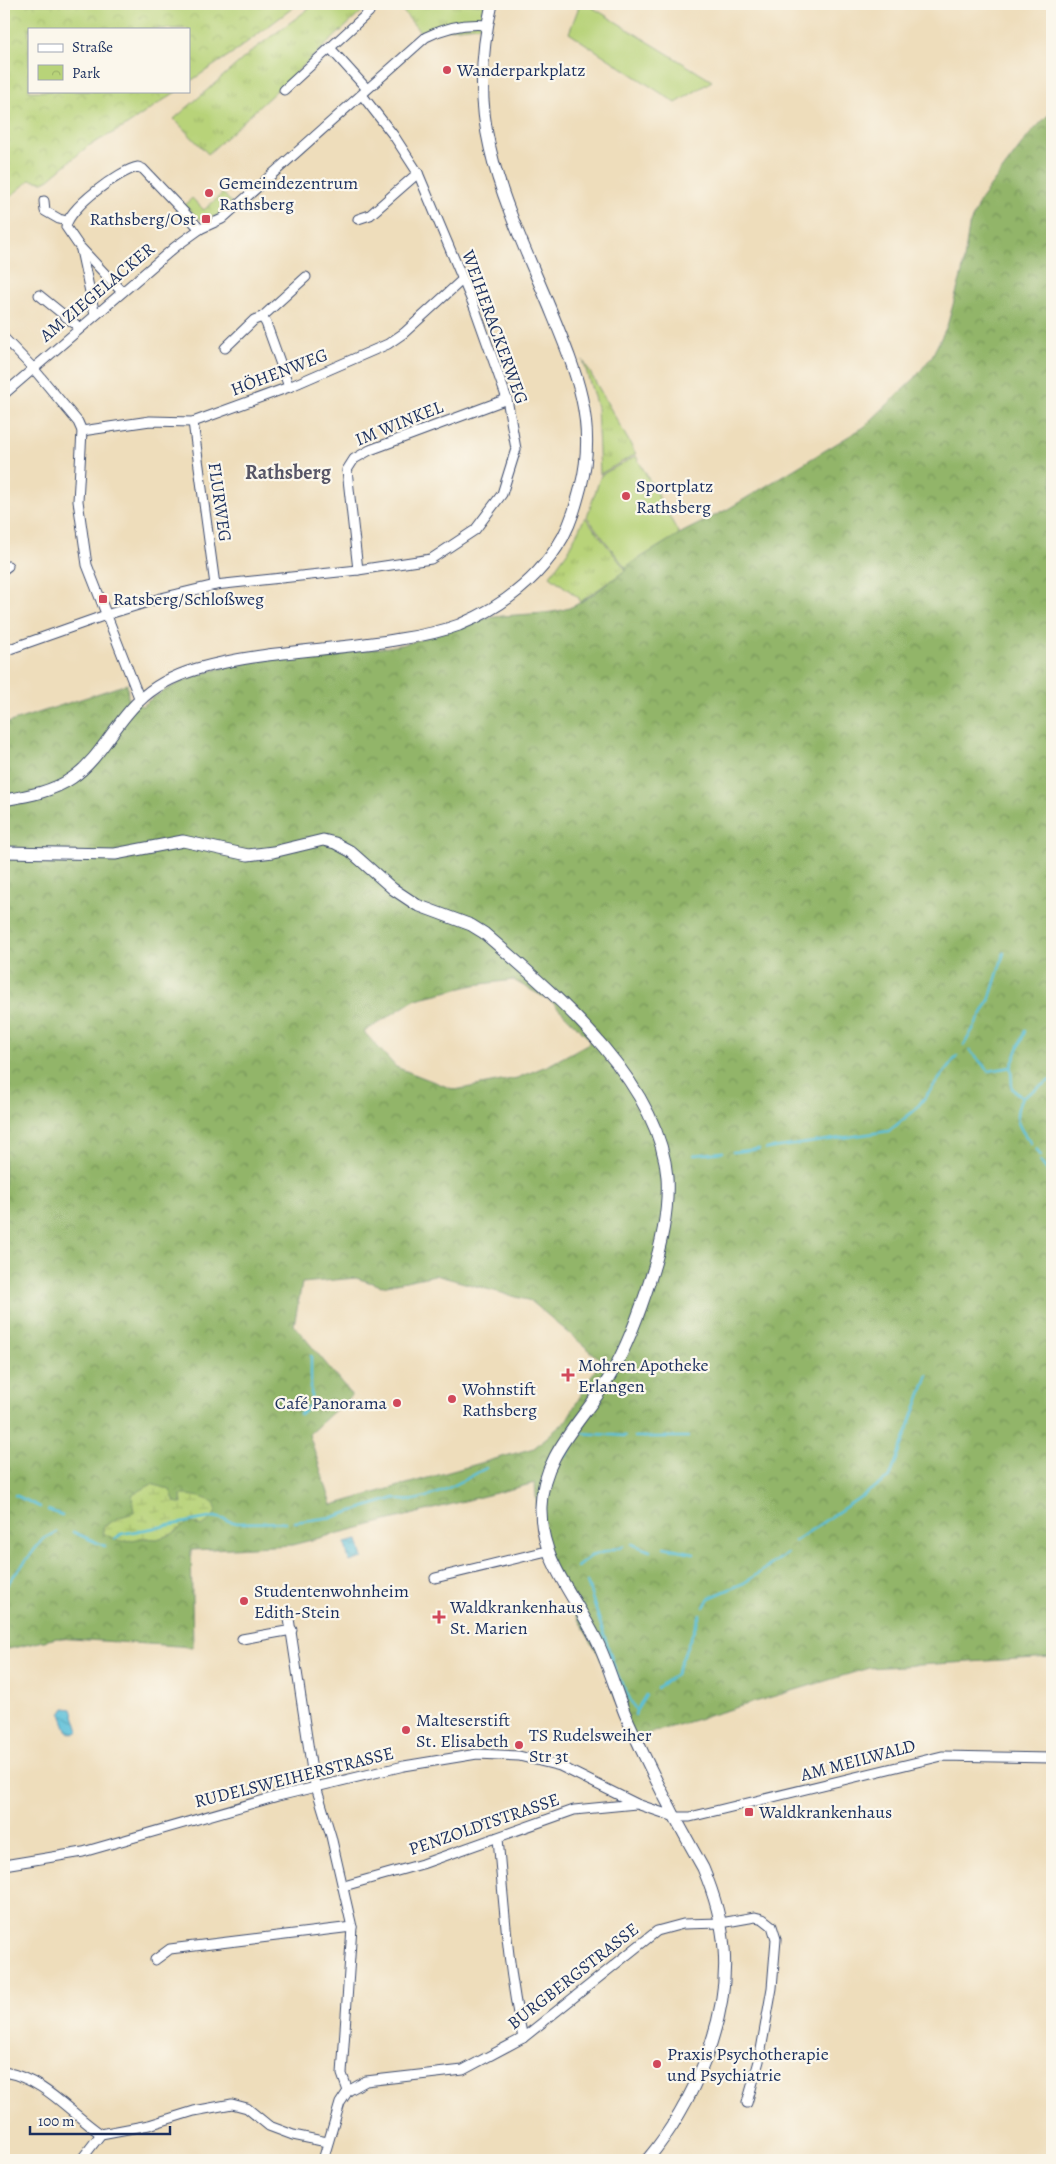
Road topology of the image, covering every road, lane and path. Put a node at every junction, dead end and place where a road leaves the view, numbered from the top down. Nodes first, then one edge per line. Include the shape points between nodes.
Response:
1 (492, 4) edge
2 (369, 12) dead end
3 (487, 25) junction
4 (330, 48) junction
5 (284, 90) dead end
6 (364, 92) junction
7 (418, 173) junction
8 (44, 201) dead end
9 (358, 219) dead end
10 (67, 221) junction
11 (200, 230) junction
12 (79, 246) junction
13 (306, 277) dead end
14 (462, 280) junction
15 (122, 292) junction
16 (39, 296) dead end
17 (96, 315) junction
18 (262, 317) junction
19 (80, 328) junction
20 (4, 338) edge
21 (225, 348) dead end
22 (33, 368) junction
23 (289, 387) junction
24 (4, 394) edge
25 (507, 399) junction
26 (193, 422) junction
27 (82, 432) junction
28 (358, 570) junction
29 (215, 585) junction
30 (106, 615) junction
31 (5, 649) edge
32 (140, 700) junction
33 (4, 800) edge
34 (4, 852) edge
35 (547, 1551) junction
36 (435, 1578) dead end
37 (288, 1612) dead end
38 (292, 1630) junction
39 (242, 1639) dead end
40 (1052, 1758) edge
41 (316, 1787) junction
42 (636, 1804) junction
43 (675, 1817) junction
44 (498, 1838) junction
45 (4, 1865) edge
46 (344, 1886) junction
47 (721, 1923) junction
48 (352, 1927) junction
49 (155, 1960) dead end
50 (523, 2038) junction
51 (4, 2072) edge
52 (348, 2091) junction
53 (748, 2103) dead end
54 (101, 2134) junction
55 (327, 2142) junction
56 (80, 2160) edge
57 (323, 2160) edge
58 (647, 2160) edge

1 - 3 street
2 - 4 street
3 - 6 street, AM ZIEGELACKER via 455,26 426,37
3 - 32 street via 483,106 490,147 502,187 572,363 586,414 586,469 572,520 536,574 508,598 480,616 454,627 377,643 233,660 193,670 160,685
4 - 5 street
4 - 6 street
6 - 7 street, WEIHERACKERWEG
6 - 11 street, AM ZIEGELACKER via 222,219
7 - 9 street via 370,215
7 - 14 street, WEIHERACKERWEG
8 - 10 street via 46,211 59,220
10 - 11 street via 94,193 138,167 144,169
10 - 12 street via 66,227
11 - 15 street, AM ZIEGELACKER
12 - 15 street
12 - 17 street
13 - 18 street
14 - 23 street, HÖHENWEG via 388,344
14 - 25 street, WEIHERACKERWEG
15 - 17 street, AM ZIEGELACKER
16 - 19 street
17 - 19 street, AM ZIEGELACKER
18 - 21 street via 254,320
18 - 23 street
19 - 22 street, AM ZIEGELACKER
20 - 22 street
22 - 24 street, AM ZIEGELACKER
22 - 27 street via 78,422
23 - 26 street, HÖHENWEG
25 - 28 street, WEIHERACKERWEG via 516,449 502,494 475,530 431,559
25 - 28 street, IM WINKEL via 370,450 354,459 347,470
26 - 27 street, HÖHENWEG via 150,421
26 - 29 street, FLURWEG
27 - 30 street via 78,502 87,565
28 - 29 street, WEIHERACKERWEG
29 - 30 street, WEIHERACKERWEG
30 - 31 street, WEIHERACKERWEG
30 - 32 street
32 - 33 street via 74,777 38,794
34 - 35 street via 126,852 183,841 248,855 323,840 335,843 350,851 393,889 417,904 484,933 578,1020 630,1080 664,1157 666,1204 657,1258 624,1353 551,1461 541,1507 542,1534
35 - 36 street
35 - 43 street via 596,1638 625,1713
37 - 38 street
38 - 39 street
38 - 41 street via 305,1732
40 - 43 street, AM MEILWALD via 942,1756 690,1818
41 - 42 street, RUDELSWEIHERSTRASSE via 441,1759 477,1754 520,1756 560,1766
41 - 45 street, RUDELSWEIHERSTRASSE via 89,1850
41 - 46 street
42 - 43 street, RUDELSWEIHERSTRASSE
42 - 44 street, PENZOLDTSTRASSE via 574,1810
43 - 47 street via 711,1888
44 - 46 street, PENZOLDTSTRASSE
44 - 50 street via 508,1944
46 - 48 street
47 - 50 street, BURGBERGSTRASSE via 683,1924 657,1931
47 - 53 street, BURGBERGSTRASSE via 755,1917 763,1919 772,1926 776,1938 771,1995
47 - 58 street via 724,1982 710,2044 695,2088 667,2136
48 - 49 street via 170,1949
48 - 52 street via 342,2074
50 - 52 street, BURGBERGSTRASSE via 463,2070 366,2081
51 - 54 street via 16,2074 48,2090
52 - 55 street via 340,2103
54 - 55 street via 232,2104 247,2108 269,2126
54 - 56 street
55 - 57 street

